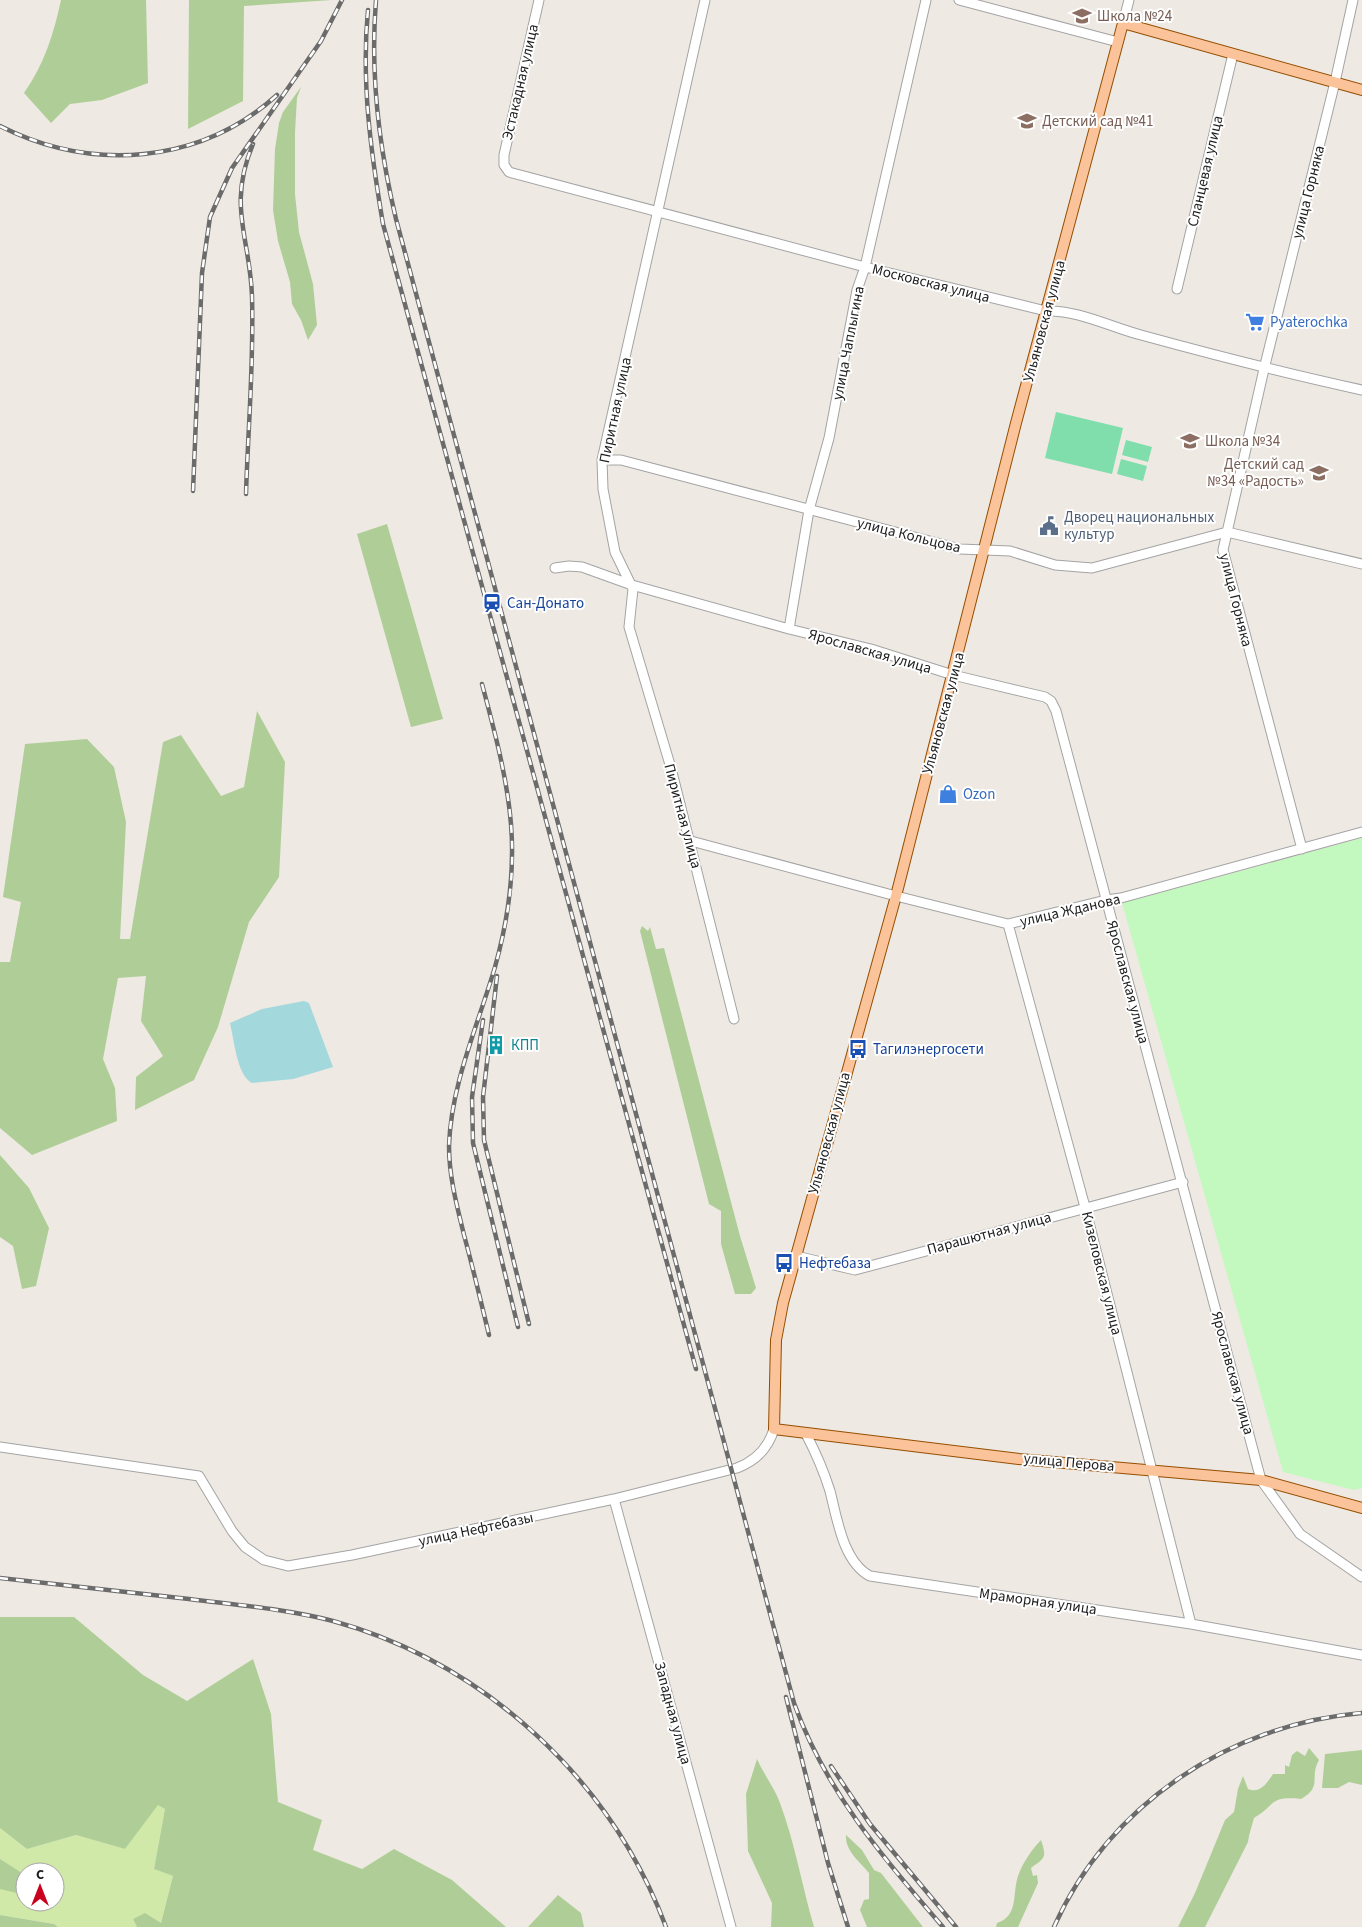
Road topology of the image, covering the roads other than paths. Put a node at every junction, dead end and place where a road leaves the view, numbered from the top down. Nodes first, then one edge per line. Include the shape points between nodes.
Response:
1 (539, 0) edge
2 (704, 0) edge
3 (926, 0) edge
4 (959, 0) edge
5 (1129, 0) edge
6 (1353, 0) edge
7 (1123, 23) junction
8 (1118, 42) junction
9 (1233, 54) junction
10 (1335, 82) junction
11 (1362, 90) edge
12 (504, 165) joint
13 (659, 212) junction
14 (865, 267) junction
15 (1178, 289) dead end
16 (1046, 311) junction
17 (1264, 368) junction
18 (1362, 390) edge
19 (602, 460) junction
20 (809, 510) junction
21 (1227, 532) junction
22 (985, 550) junction
23 (1362, 564) edge
24 (555, 568) dead end
25 (632, 585) junction
26 (789, 629) junction
27 (953, 675) junction
28 (1362, 832) edge
29 (691, 841) junction
30 (1302, 849) junction
31 (896, 896) junction
32 (1106, 900) junction
33 (1008, 924) junction
34 (734, 1019) dead end
35 (1183, 1182) junction
36 (1085, 1207) junction
37 (796, 1256) junction
38 (774, 1429) junction
39 (806, 1434) junction
40 (0, 1447) edge
41 (1151, 1469) junction
42 (1261, 1480) junction
43 (614, 1499) junction
44 (1362, 1508) edge
45 (1362, 1577) edge
46 (1191, 1624) junction
47 (1362, 1655) edge
48 (731, 1927) edge

1 - 12 street, Эстакадная улица
2 - 13 street, Пиритная улица
3 - 14 street, улица Чаплыгина
4 - 8 street
5 - 7 street, Ульяновская улица
6 - 10 street, улица Горняка
7 - 8 main road, Ульяновская улица
7 - 9 main road
8 - 16 main road, Ульяновская улица
9 - 10 main road
9 - 15 street, Сланцевая улица
10 - 11 main road
10 - 17 street, улица Горняка
12 - 13 street, Московская улица via 515,174
13 - 14 street, Московская улица
13 - 19 street, Пиритная улица
14 - 16 street, Московская улица
14 - 20 street, улица Чаплыгина via 857,290 829,438
16 - 17 street, Московская улица via 1070,312
16 - 22 main road, Ульяновская улица
17 - 18 street, Московская улица
17 - 21 street, улица Горняка
19 - 20 street, улица Кольцова via 621,460
19 - 25 street, Пиритная улица via 603,489 615,552
20 - 22 street, улица Кольцова via 960,549
20 - 26 street, улица Чаплыгина
21 - 22 street, улица Кольцова via 1092,568 1055,565 1010,551
21 - 23 street, улица Кольцова
21 - 30 street, улица Горняка via 1224,562
22 - 27 main road, Ульяновская улица
24 - 25 street, Ярославская улица via 582,567
25 - 26 street, Ярославская улица
25 - 29 street, Пиритная улица via 629,627
26 - 27 street, Ярославская улица via 871,648
27 - 31 main road, Ульяновская улица
27 - 32 street, Ярославская улица via 1051,701
28 - 30 street, улица Жданова
29 - 31 street, улица Жданова
29 - 34 street, Пиритная улица
30 - 32 street, улица Жданова
31 - 33 street, улица Жданова
31 - 37 main road, Ульяновская улица
32 - 33 street, улица Жданова
32 - 35 street, Ярославская улица
33 - 36 street, Кизеловская улица
35 - 36 street, Парашютная улица
35 - 42 street, Ярославская улица
36 - 37 street, Парашютная улица via 854,1270
36 - 41 street, Кизеловская улица
37 - 38 main road, Ульяновская улица via 776,1340
38 - 39 main road, улица Перова
38 - 43 street, улица Нефтебазы via 764,1450 747,1464
39 - 41 main road, улица Перова
39 - 46 street, Мраморная улица via 823,1472 843,1540 858,1566 870,1576
40 - 43 street, улица Нефтебазы via 199,1476 245,1547 264,1560 288,1566
41 - 42 main road, улица Перова
41 - 46 street, Кизеловская улица
42 - 44 main road, улица Перова
42 - 45 street, Ярославская улица via 1300,1534
43 - 48 street, Западная улица
46 - 47 street, Мраморная улица

